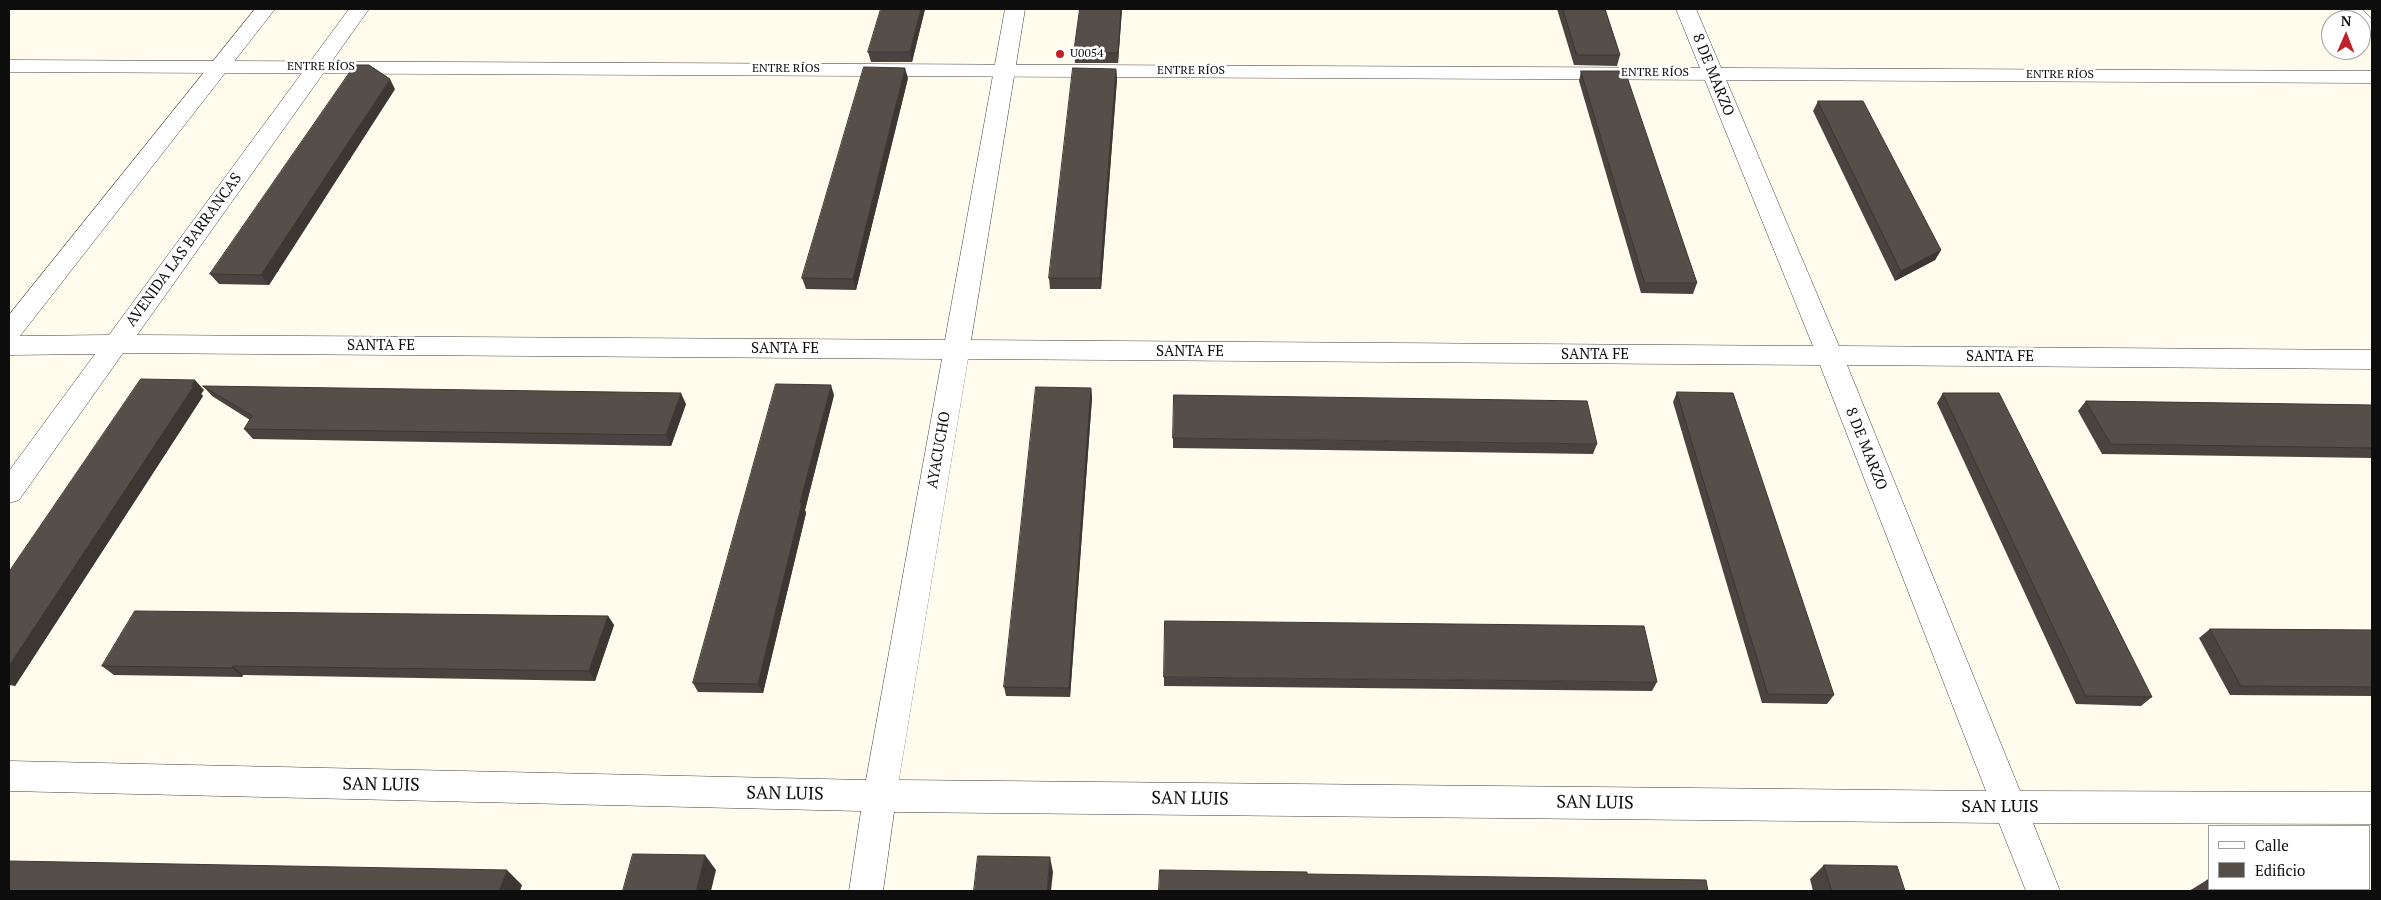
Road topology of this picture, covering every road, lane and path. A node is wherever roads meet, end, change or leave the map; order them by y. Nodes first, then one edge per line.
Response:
1 (265, 9) edge
2 (359, 9) edge
3 (1015, 9) edge
4 (1686, 9) edge
5 (2351, 9) edge
6 (2372, 31) edge
7 (9, 66) edge
8 (219, 66) junction
9 (317, 67) junction
10 (1005, 70) junction
11 (1712, 74) junction
12 (2372, 77) edge
13 (9, 332) edge
14 (115, 344) junction
15 (9, 346) edge
16 (956, 351) junction
17 (1830, 356) junction
18 (2372, 358) edge
19 (9, 492) edge
20 (9, 776) edge
21 (880, 796) junction
22 (2009, 807) junction
23 (2372, 808) edge
24 (866, 891) edge
25 (2043, 891) edge

1 - 8 street
2 - 9 street, AVENIDA LAS BARRANCAS
3 - 10 street, AYACUCHO
4 - 11 street, 8 DE MARZO
5 - 6 street
7 - 8 street, ENTRE RÍOS
8 - 9 street, ENTRE RÍOS
8 - 13 street
9 - 10 street, ENTRE RÍOS
9 - 14 street, AVENIDA LAS BARRANCAS
10 - 11 street, ENTRE RÍOS
10 - 16 street, AYACUCHO
11 - 12 street, ENTRE RÍOS
11 - 17 street, 8 DE MARZO
14 - 15 street, SANTA FE
14 - 16 street, SANTA FE
14 - 19 street, AVENIDA LAS BARRANCAS
16 - 17 street, SANTA FE
16 - 21 street, AYACUCHO
17 - 18 street, SANTA FE
17 - 22 street, 8 DE MARZO
20 - 21 street, SAN LUIS
21 - 22 street, SAN LUIS
21 - 24 street, AYACUCHO
22 - 23 street, SAN LUIS
22 - 25 street, 8 DE MARZO

